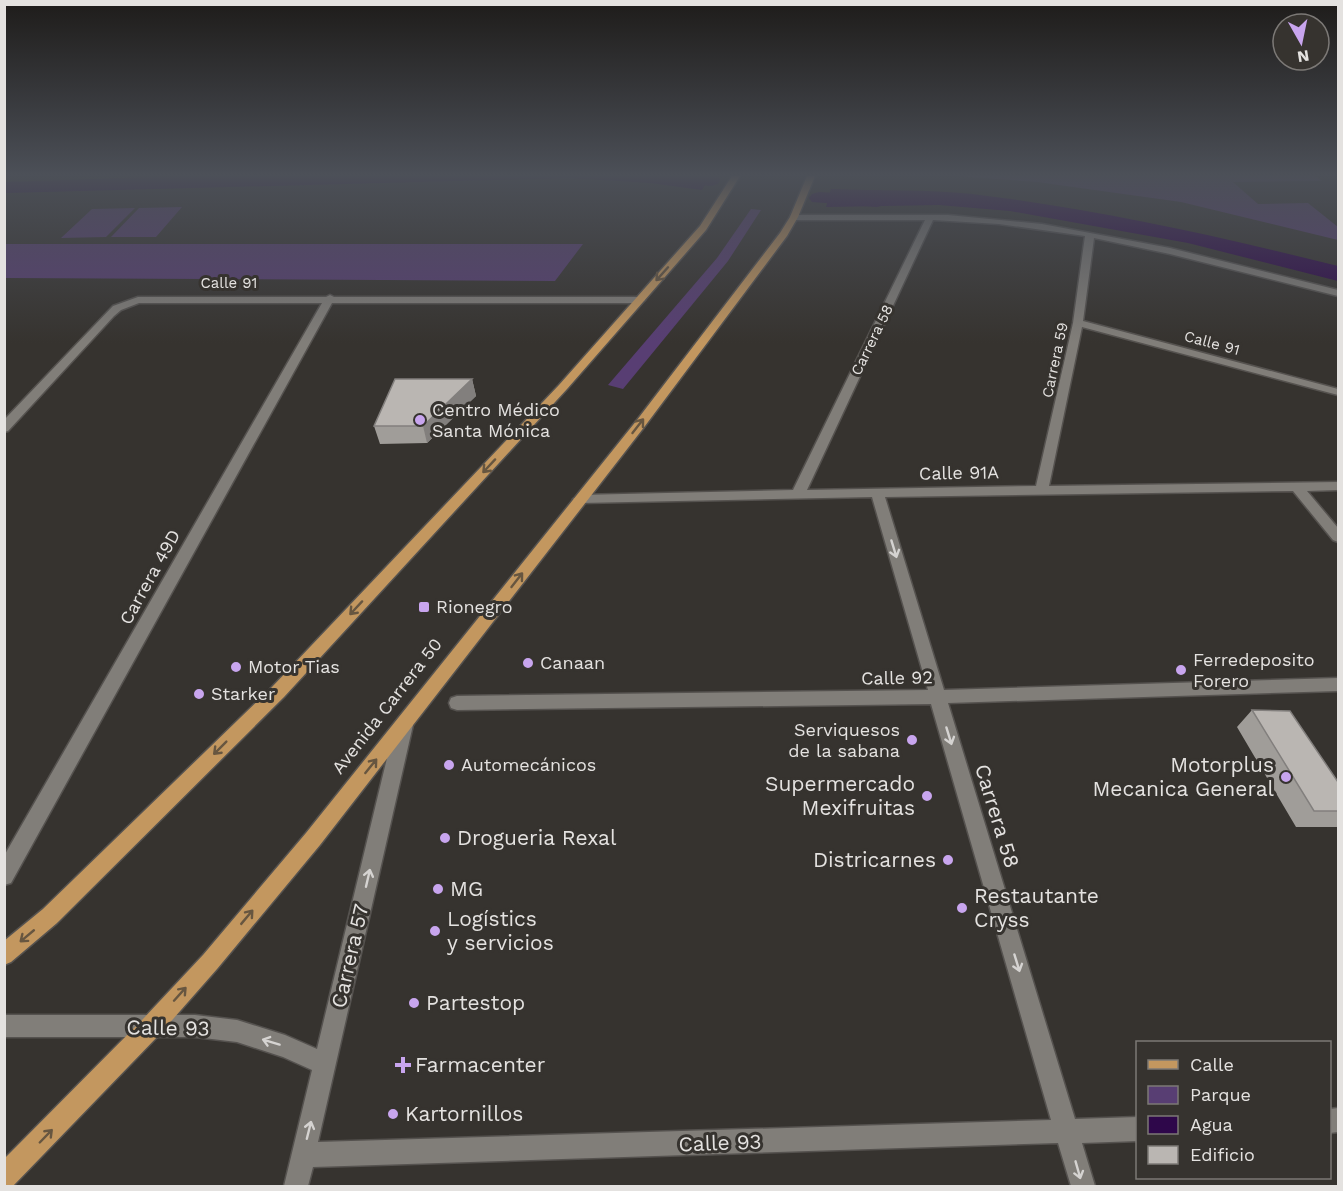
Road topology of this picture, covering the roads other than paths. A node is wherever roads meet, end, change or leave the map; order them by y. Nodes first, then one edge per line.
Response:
1 (699, 232) edge
2 (784, 232) edge
3 (924, 232) edge
4 (1067, 232) edge
5 (1090, 235) junction
6 (1338, 293) edge
7 (330, 298) junction
8 (640, 300) junction
9 (1078, 323) junction
10 (1338, 392) edge
11 (4, 428) edge
12 (1338, 486) edge
13 (1297, 487) junction
14 (1042, 490) junction
15 (877, 492) junction
16 (798, 494) junction
17 (580, 499) junction
18 (1338, 537) edge
19 (1338, 684) edge
20 (938, 697) junction
21 (457, 703) dead end
22 (404, 725) junction
23 (4, 876) edge
24 (4, 955) edge
25 (4, 1026) edge
26 (151, 1027) junction
27 (325, 1064) junction
28 (1136, 1129) edge
29 (1067, 1132) junction
30 (303, 1155) junction
31 (4, 1178) edge
32 (296, 1186) edge
33 (1083, 1186) edge

1 -> 8 main road
17 -> 2 main road, Avenida Carrera 50
3 - 16 street, Carrera 58
4 - 5 street
5 - 6 street
5 - 9 street, Carrera 59
7 - 8 street, Calle 91
7 - 11 street, Calle 91
7 - 23 street, Carrera 49D
8 -> 24 main road
9 - 10 street, Calle 91
9 - 14 street, Carrera 59
12 - 13 street, Calle 91A
13 - 14 street, Calle 91A
13 - 18 street
14 - 15 street, Calle 91A
15 - 16 street, Calle 91A
15 -> 20 street, Carrera 58
16 - 17 street, Calle 91A
22 -> 17 main road, Avenida Carrera 50
19 - 20 street, Calle 92
20 - 21 street, Calle 92
20 -> 29 street, Carrera 58
26 -> 22 main road, Avenida Carrera 50
27 -> 22 street, Carrera 57
25 - 26 street, Calle 93
27 -> 26 street, Calle 93
31 -> 26 main road, Avenida Carrera 50
30 -> 27 street, Carrera 57
28 - 29 street, Calle 93
29 - 30 street, Calle 93
29 -> 33 street, Carrera 58
30 - 32 street, Carrera 57

